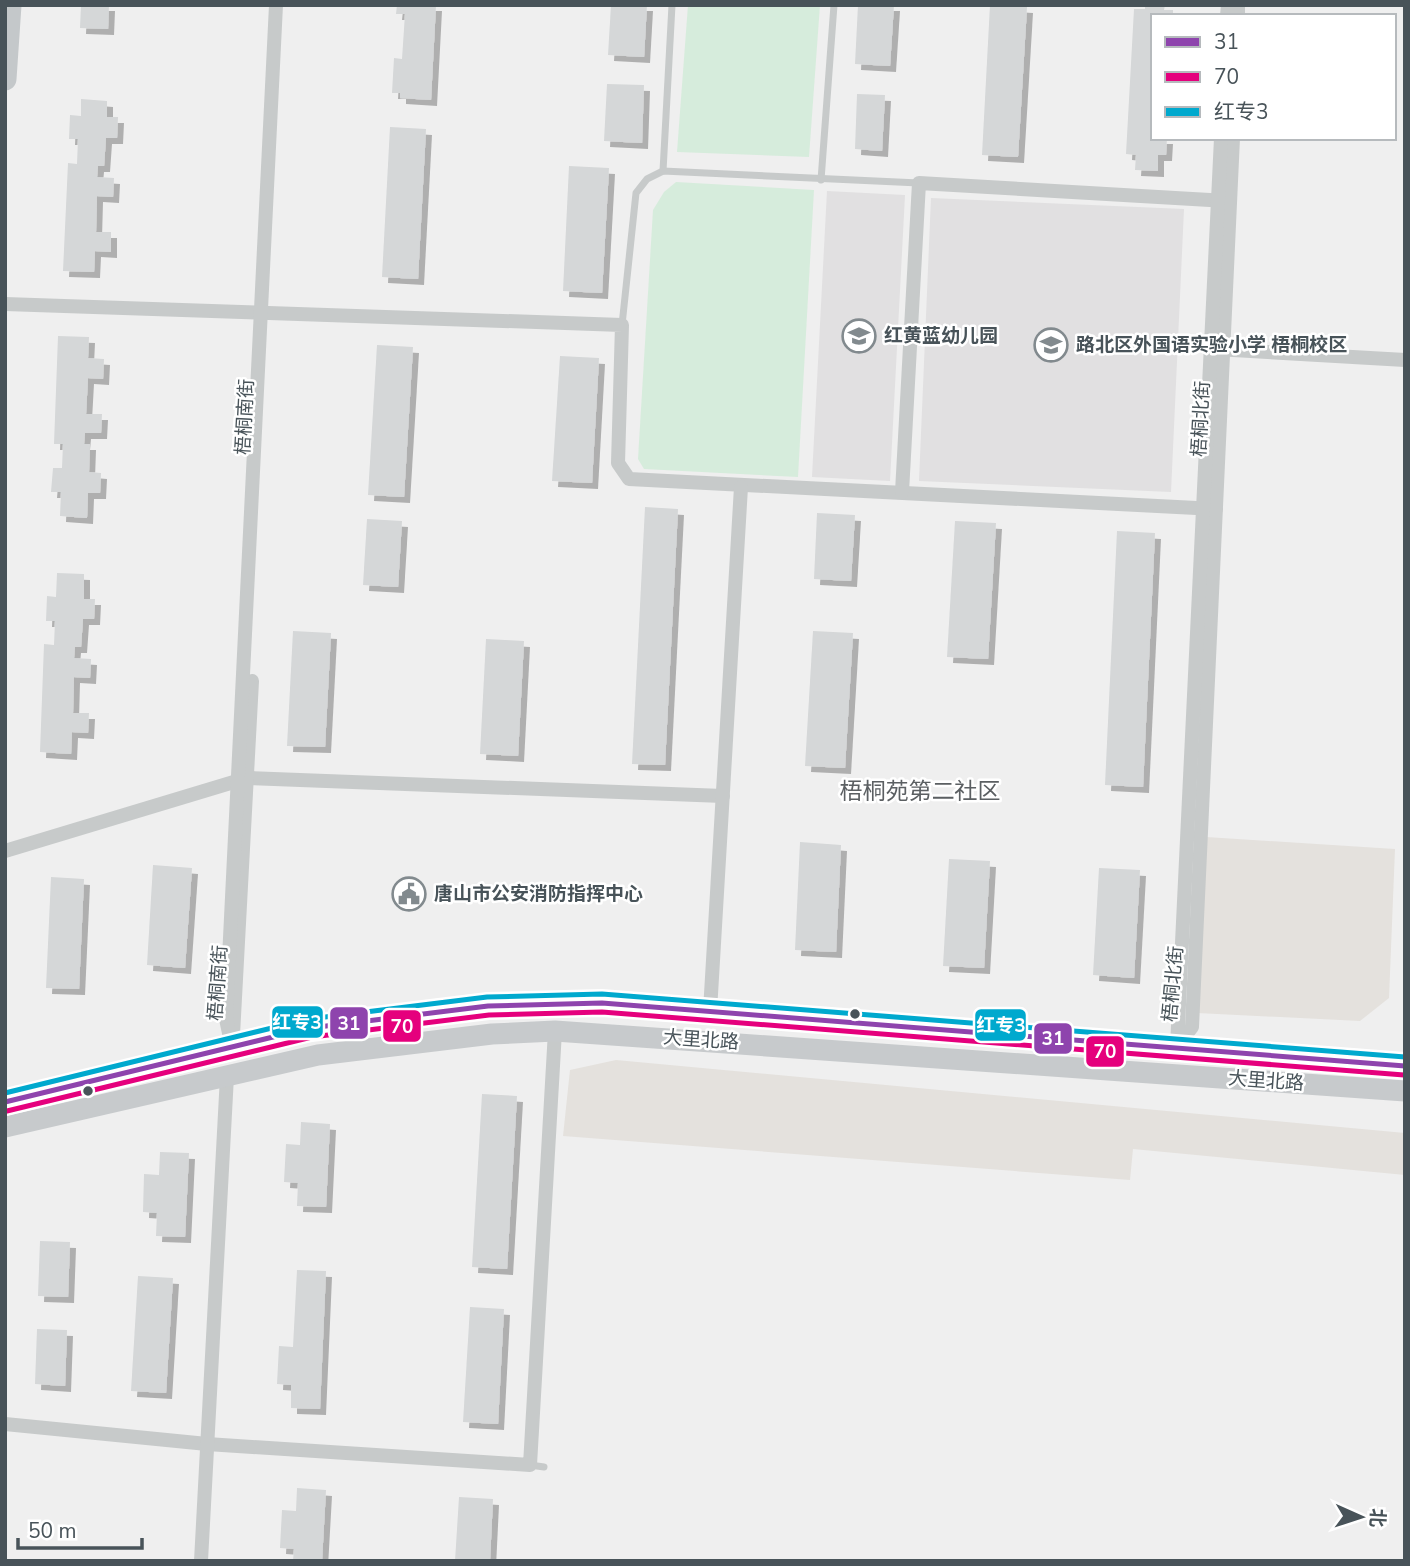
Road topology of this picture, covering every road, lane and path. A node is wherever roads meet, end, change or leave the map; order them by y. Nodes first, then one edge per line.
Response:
1 (9, 5) edge
2 (276, 5) edge
3 (284, 5) edge
4 (672, 5) edge
5 (835, 5) edge
6 (5, 79) edge
7 (1221, 140) edge
8 (1233, 140) edge
9 (663, 171) junction
10 (821, 180) junction
11 (919, 183) junction
12 (1224, 200) junction
13 (5, 304) edge
14 (265, 313) junction
15 (622, 326) junction
16 (1217, 350) junction
17 (1405, 360) edge
18 (741, 486) junction
19 (902, 492) junction
20 (1210, 508) junction
21 (242, 779) junction
22 (723, 796) junction
23 (5, 851) edge
24 (710, 1011) junction
25 (555, 1031) junction
26 (1177, 1046) junction
27 (232, 1047) junction
28 (1405, 1066) edge
29 (227, 1076) junction
30 (1405, 1091) edge
31 (5, 1102) edge
32 (5, 1127) edge
33 (5, 1424) edge
34 (207, 1444) junction
35 (201, 1561) edge

1 - 6 main road
2 - 14 street, 梧桐南街
3 - 14 street, 梧桐南街
4 - 9 lane
5 - 10 lane
7 - 12 street, 梧桐北街
8 - 12 street, 梧桐北街
9 - 10 lane
9 - 15 lane
10 - 11 lane
11 - 12 street
11 - 19 street
12 - 16 street, 梧桐北街
13 - 14 street
14 - 15 street
14 - 21 street, 梧桐南街
15 - 18 street
16 - 17 street
16 - 20 street, 梧桐北街
18 - 19 street
18 - 22 street
19 - 20 street
20 - 26 street, 梧桐北街
21 - 22 street
21 - 23 street
21 - 27 street, 梧桐南街
22 - 24 street
24 - 26 main road, 大里北路
24 - 27 main road, 大里北路
25 - 29 main road, 大里北路
25 - 30 main road, 大里北路
25 - 34 street
26 - 28 main road, 大里北路
27 - 31 main road, 大里北路
29 - 32 main road, 大里北路
29 - 34 street
33 - 34 street
34 - 35 street

